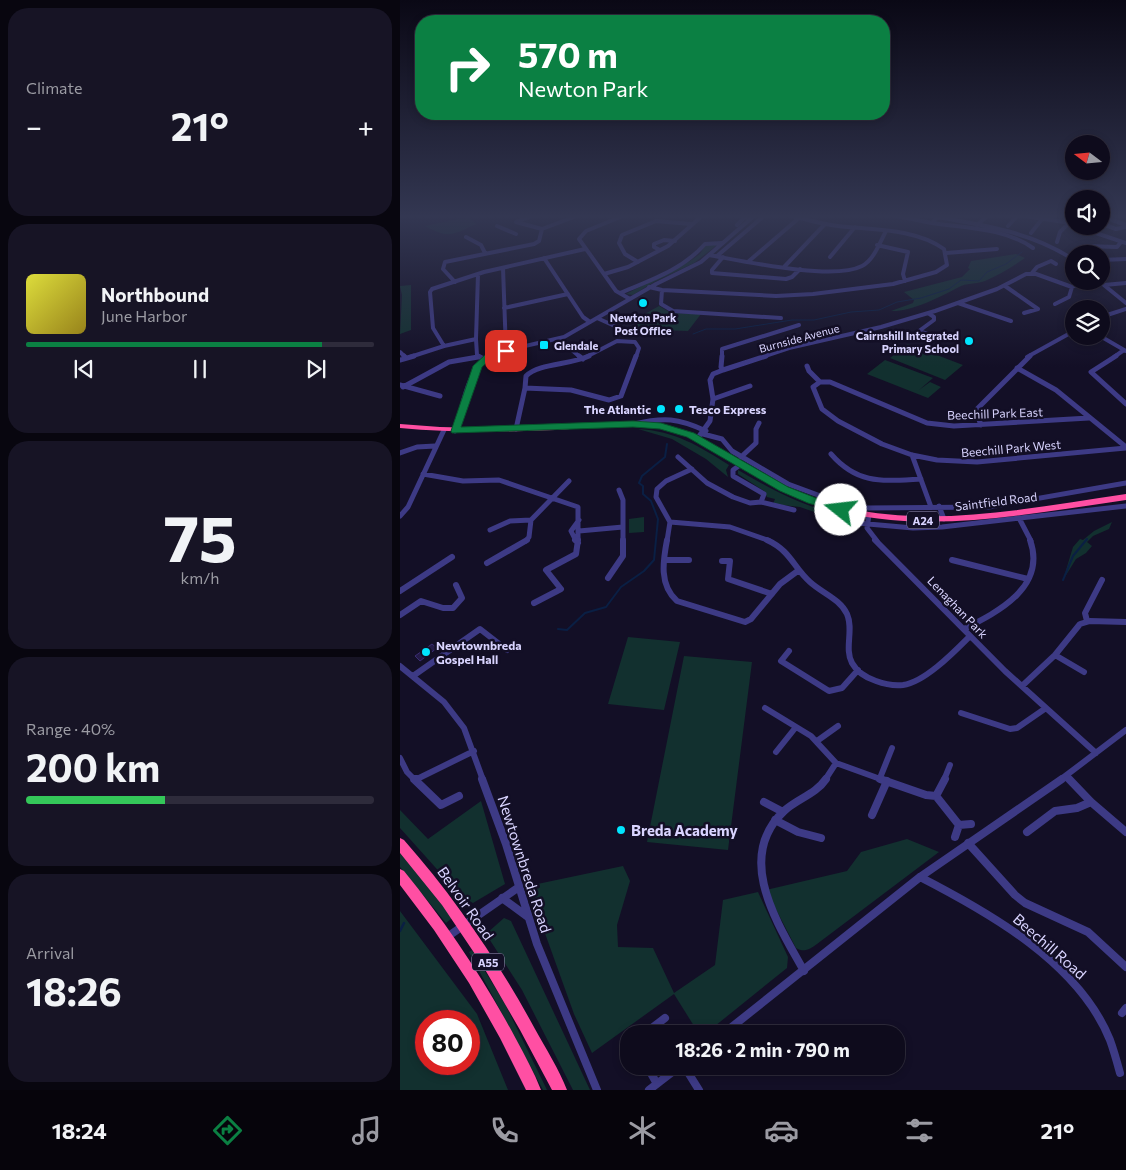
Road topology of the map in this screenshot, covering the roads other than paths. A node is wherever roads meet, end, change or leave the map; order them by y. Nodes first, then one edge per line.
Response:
1 (444, 266) edge
2 (512, 266) edge
3 (549, 266) edge
4 (598, 266) edge
5 (629, 266) edge
6 (680, 266) edge
7 (692, 266) edge
8 (715, 266) edge
9 (785, 266) edge
10 (861, 266) edge
11 (904, 266) edge
12 (945, 266) edge
13 (1039, 266) edge
14 (503, 268) junction
15 (800, 268) junction
16 (478, 274) junction
17 (604, 274) junction
18 (1032, 274) junction
19 (905, 281) junction
20 (455, 282) junction
21 (1126, 283) edge
22 (1110, 284) edge
23 (1065, 285) edge
24 (1005, 286) junction
25 (649, 287) junction
26 (662, 290) junction
27 (1071, 290) edge
28 (1110, 290) edge
29 (620, 293) junction
30 (568, 294) junction
31 (1054, 297) dead end
32 (630, 299) junction
33 (1062, 301) junction
34 (958, 303) junction
35 (1126, 303) edge
36 (1055, 304) dead end
37 (504, 308) junction
38 (1038, 308) junction
39 (1043, 308) dead end
40 (1126, 309) edge
41 (928, 313) junction
42 (1024, 314) dead end
43 (1110, 314) edge
44 (597, 318) junction
45 (780, 318) dead end
46 (1011, 321) dead end
47 (590, 322) junction
48 (799, 325) dead end
49 (617, 327) dead end
50 (936, 337) dead end
51 (1065, 337) edge
52 (476, 339) junction
53 (559, 339) junction
54 (1110, 342) edge
55 (444, 346) junction
56 (506, 351) junction
57 (1125, 351) edge
58 (400, 352) edge
59 (478, 357) junction
60 (406, 358) junction
61 (484, 359) junction
62 (583, 359) junction
63 (400, 360) edge
64 (807, 366) dead end
65 (1017, 368) junction
66 (723, 370) junction
67 (820, 382) junction
68 (402, 386) edge
69 (750, 386) dead end
70 (525, 388) junction
71 (440, 396) dead end
72 (713, 399) junction
73 (1126, 404) edge
74 (1089, 418) junction
75 (652, 421) junction
76 (759, 423) dead end
77 (981, 424) junction
78 (400, 426) edge
79 (516, 429) junction
80 (444, 430) junction
81 (456, 431) junction
82 (702, 435) junction
83 (435, 446) junction
84 (1126, 448) edge
85 (400, 453) edge
86 (831, 454) dead end
87 (912, 455) junction
88 (678, 457) dead end
89 (741, 461) junction
90 (692, 469) junction
91 (423, 474) junction
92 (921, 479) junction
93 (569, 482) dead end
94 (1126, 483) edge
95 (619, 490) dead end
96 (552, 497) junction
97 (1126, 497) edge
98 (761, 502) junction
99 (939, 506) junction
100 (1126, 506) edge
101 (931, 507) junction
102 (794, 510) dead end
103 (868, 515) junction
104 (1017, 515) junction
105 (400, 516) edge
106 (944, 519) junction
107 (531, 520) junction
108 (579, 520) junction
109 (670, 522) junction
110 (857, 523) dead end
111 (867, 525) junction
112 (623, 527) junction
113 (490, 530) dead end
114 (579, 531) junction
115 (578, 542) junction
116 (452, 557) dead end
117 (665, 560) junction
118 (689, 560) dead end
119 (952, 560) dead end
120 (722, 561) dead end
121 (488, 563) dead end
122 (799, 570) junction
123 (608, 578) dead end
124 (1028, 579) junction
125 (1102, 580) dead end
126 (456, 585) dead end
127 (400, 591) edge
128 (772, 594) junction
129 (534, 603) dead end
130 (400, 615) edge
131 (1087, 621) junction
132 (1126, 622) edge
133 (964, 630) junction
134 (970, 636) junction
135 (507, 650) dead end
136 (788, 651) dead end
137 (1055, 655) junction
138 (400, 666) edge
139 (858, 670) junction
140 (1084, 672) dead end
141 (413, 676) junction
142 (1022, 686) junction
143 (765, 708) dead end
144 (1046, 708) junction
145 (961, 713) dead end
146 (838, 726) dead end
147 (796, 727) junction
148 (1126, 730) edge
149 (817, 741) junction
150 (892, 748) dead end
151 (474, 752) junction
152 (776, 752) dead end
153 (1096, 753) junction
154 (400, 758) edge
155 (836, 763) junction
156 (950, 765) dead end
157 (1066, 776) junction
158 (884, 779) junction
159 (415, 780) junction
160 (460, 796) dead end
161 (936, 796) junction
162 (764, 802) dead end
163 (1091, 802) junction
164 (783, 812) junction
165 (872, 815) dead end
166 (776, 820) junction
167 (971, 824) dead end
168 (959, 825) junction
169 (1027, 832) dead end
170 (1126, 832) edge
171 (955, 837) dead end
172 (821, 838) dead end
173 (968, 843) junction
174 (400, 844) edge
175 (400, 875) edge
176 (920, 877) junction
177 (519, 887) junction
178 (502, 898) junction
179 (528, 917) junction
180 (464, 925) junction
181 (447, 936) junction
182 (1126, 967) edge
183 (804, 970) junction
184 (665, 1018) dead end
185 (656, 1025) edge
186 (734, 1025) edge
187 (1120, 1073) dead end
188 (670, 1075) edge
189 (688, 1075) edge
190 (653, 1087) edge
191 (534, 1090) edge
192 (560, 1090) edge
193 (597, 1090) edge
194 (699, 1090) edge

1 - 20 street
2 - 14 street
3 - 30 street
4 - 17 street
5 - 17 street
6 - 29 street
7 - 25 street
8 - 15 street
9 - 15 street
10 - 15 street
11 - 19 street
12 - 19 street
13 - 18 street, Burnside Avenue
14 - 16 street
14 - 37 street
16 - 20 street
16 - 52 street
17 - 29 street
18 - 23 street
18 - 24 street, Burnside Avenue
19 - 26 street
20 - 55 street
21 - 22 street
24 - 34 street, Burnside Avenue
24 - 38 street
25 - 26 street
25 - 32 street
26 - 45 street
27 - 33 street
28 - 35 street
29 - 32 street
30 - 37 street
30 - 47 street
31 - 33 street
32 - 44 street
33 - 36 street
34 - 41 street, Burnside Avenue
34 - 46 street
37 - 56 street
38 - 39 street
38 - 42 street
40 - 43 street
41 - 50 street
41 - 66 street, Burnside Avenue
44 - 47 street
44 - 49 street
47 - 53 street
48 - 66 street
51 - 65 street
52 - 55 street
52 - 59 street
53 - 56 street
53 - 62 street
54 - 57 street
55 - 60 street
56 - 61 street
57 - 73 street
58 - 60 street
59 - 61 street
59 - 68 street
60 - 63 street
61 - 81 street
62 - 70 street
62 - 70 street
64 - 67 street
65 - 74 street
65 - 77 street
66 - 72 street
67 - 77 street, Beechill Park East
67 - 87 street, Beechill Park West
68 - 71 street
69 - 72 street
70 - 79 street
72 - 82 street
74 - 77 street, Beechill Park East
74 - 84 street
75 - 79 highway, Saintfield Road / A24
75 - 82 highway, Saintfield Road / A24
75 - 82 street, Saintfield Road
76 - 89 street
78 - 80 highway, Saintfield Road / A24
79 - 81 highway, Saintfield Road / A24
80 - 81 highway, Saintfield Road / A24
80 - 83 street
82 - 89 highway, Saintfield Road / A24
83 - 85 street
83 - 91 street
84 - 87 street, Beechill Park West
86 - 92 street
87 - 92 street
88 - 90 street
89 - 98 street
89 - 101 street, Saintfield Road
89 - 103 highway, Saintfield Road / A24
90 - 98 street
90 - 109 street
91 - 96 street
91 - 105 street
92 - 101 street
93 - 96 street
94 - 99 street, Saintfield Road
95 - 112 street
96 - 107 street
96 - 108 street
97 - 104 highway, Saintfield Road / A24
98 - 102 street
99 - 101 street, Saintfield Road
99 - 106 street
100 - 104 street, Saintfield Road
103 - 106 highway, Saintfield Road / A24
103 - 111 street
104 - 106 highway, Saintfield Road / A24
104 - 111 street, Saintfield Road
104 - 124 street
107 - 113 street
107 - 121 street
108 - 114 street
108 - 115 street
109 - 117 street
109 - 122 street
110 - 111 street, Saintfield Road
111 - 133 street, Lenaghan Park
112 - 114 street
112 - 123 street
114 - 115 street
115 - 129 street
116 - 127 street
117 - 118 street
117 - 128 street
119 - 124 street
120 - 128 street
122 - 128 street
122 - 139 street
124 - 133 street
125 - 131 street
126 - 130 street
131 - 132 street
131 - 137 street
133 - 134 street, Lenaghan Park
134 - 139 street
134 - 142 street, Lenaghan Park
135 - 141 street
136 - 139 street
137 - 140 street
137 - 142 street
138 - 141 street, Newtownbreda Road
141 - 151 street, Newtownbreda Road
142 - 144 street, Lenaghan Park
143 - 147 street
144 - 145 street
144 - 153 street, Lenaghan Park
146 - 149 street
147 - 149 street
147 - 152 street
148 - 153 street
149 - 155 street
150 - 158 street
151 - 159 street
151 - 177 street, Newtownbreda Road
153 - 157 street
154 - 159 street
155 - 158 street
155 - 164 street
156 - 161 street
157 - 163 street
157 - 173 street
158 - 161 street
158 - 165 street
159 - 160 street
161 - 168 street
162 - 164 street
163 - 169 street
163 - 170 street
164 - 166 street
166 - 172 street
166 - 183 street
167 - 168 street
168 - 171 street
173 - 176 street
173 - 182 street
174 - 180 highway, Belvoir Road / A55
175 - 181 highway, A55
176 - 183 street
176 - 187 street, Beechill Road
177 - 178 street
177 - 179 street, Newtownbreda Road
178 - 179 street
178 - 180 street
179 - 193 street, Newtownbreda Road
180 - 181 street
180 - 192 highway, Belvoir Road / A55
181 - 191 highway, A55
183 - 186 street
184 - 185 street
188 - 190 street
189 - 194 street

